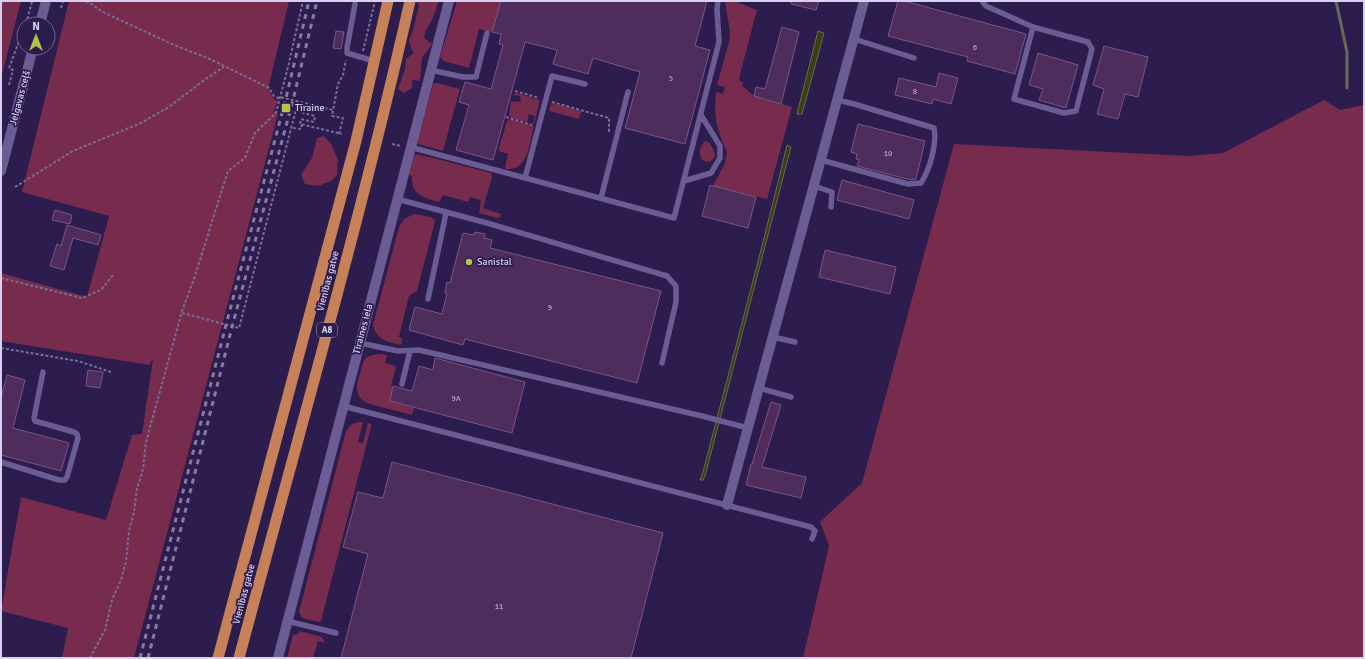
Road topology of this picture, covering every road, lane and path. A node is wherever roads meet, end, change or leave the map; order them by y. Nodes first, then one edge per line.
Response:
1 (46, 1) edge
2 (63, 1) edge
3 (86, 1) edge
4 (303, 1) edge
5 (375, 1) edge
6 (388, 1) edge
7 (410, 1) edge
8 (449, 1) edge
9 (718, 1) edge
10 (864, 1) edge
11 (982, 1) edge
12 (32, 2) edge
13 (355, 4) dead end
14 (61, 8) dead end
15 (28, 16) edge
16 (42, 16) edge
17 (1033, 27) junction
18 (487, 33) dead end
19 (854, 39) junction
20 (16, 49) edge
21 (31, 56) edge
22 (361, 58) junction
23 (914, 58) dead end
24 (346, 61) dead end
25 (374, 61) junction
26 (224, 67) junction
27 (430, 70) junction
28 (585, 84) dead end
29 (9, 85) dead end
30 (515, 91) dead end
31 (628, 92) dead end
32 (280, 97) junction
33 (546, 100) junction
34 (837, 100) junction
35 (298, 102) junction
36 (317, 106) junction
37 (333, 110) junction
38 (701, 115) junction
39 (506, 117) dead end
40 (302, 124) junction
41 (539, 126) junction
42 (293, 128) dead end
43 (609, 136) dead end
44 (392, 144) dead end
45 (405, 147) junction
46 (821, 160) junction
47 (1, 171) edge
48 (525, 178) junction
49 (684, 181) junction
50 (814, 186) junction
51 (15, 187) dead end
52 (600, 198) junction
53 (397, 199) junction
54 (831, 207) dead end
55 (446, 212) junction
56 (113, 275) dead end
57 (1, 278) edge
58 (428, 299) dead end
59 (182, 313) junction
60 (773, 337) junction
61 (795, 342) dead end
62 (360, 343) junction
63 (1, 348) edge
64 (410, 351) junction
65 (662, 363) dead end
66 (43, 372) dead end
67 (111, 372) dead end
68 (402, 384) dead end
69 (759, 388) junction
70 (791, 397) dead end
71 (343, 406) junction
72 (748, 428) junction
73 (1, 462) edge
74 (727, 505) junction
75 (812, 540) dead end
76 (287, 621) junction
77 (336, 633) dead end
78 (90, 658) edge
79 (218, 658) edge
80 (239, 658) edge
81 (278, 658) edge

1 - 16 street
2 - 14 path
3 - 26 path
4 - 32 path
5 - 22 path
6 - 25 highway, Vienības gatve / A8
7 - 80 highway, Vienības gatve / A8
8 - 27 street, Tīraines iela
9 - 38 lane
10 - 19 street
11 - 17 lane
12 - 15 path
13 - 22 lane
17 - 17 lane
18 - 27 lane
19 - 23 lane
19 - 34 street
20 - 29 path
21 - 47 street, Jelgavas ceļš
22 - 25 lane
24 - 37 path
25 - 79 highway, Vienības gatve / A8
26 - 32 path
26 - 51 path
27 - 45 street, Tīraines iela
28 - 33 lane
30 - 33 path
31 - 52 lane
32 - 35 path
32 - 59 path
33 - 41 lane
33 - 43 path
34 - 46 street
34 - 46 lane
35 - 36 path
35 - 59 path
36 - 37 path
36 - 40 path
37 - 40 path
38 - 49 lane
38 - 49 lane
39 - 41 path
40 - 42 path
41 - 48 lane
44 - 45 path
45 - 48 lane
45 - 53 street, Tīraines iela
46 - 50 street
48 - 52 lane
49 - 52 lane
50 - 54 lane
50 - 60 street
53 - 55 lane
53 - 62 street, Tīraines iela
55 - 58 lane
55 - 65 lane
56 - 57 path
59 - 78 path
60 - 61 lane
60 - 69 street
62 - 64 lane
62 - 71 street, Tīraines iela
63 - 67 path
64 - 68 lane
64 - 72 lane
66 - 73 lane
69 - 70 lane
69 - 72 street
71 - 74 lane
71 - 76 street, Tīraines iela
72 - 74 street
74 - 75 lane
76 - 77 lane
76 - 81 street, Tīraines iela

